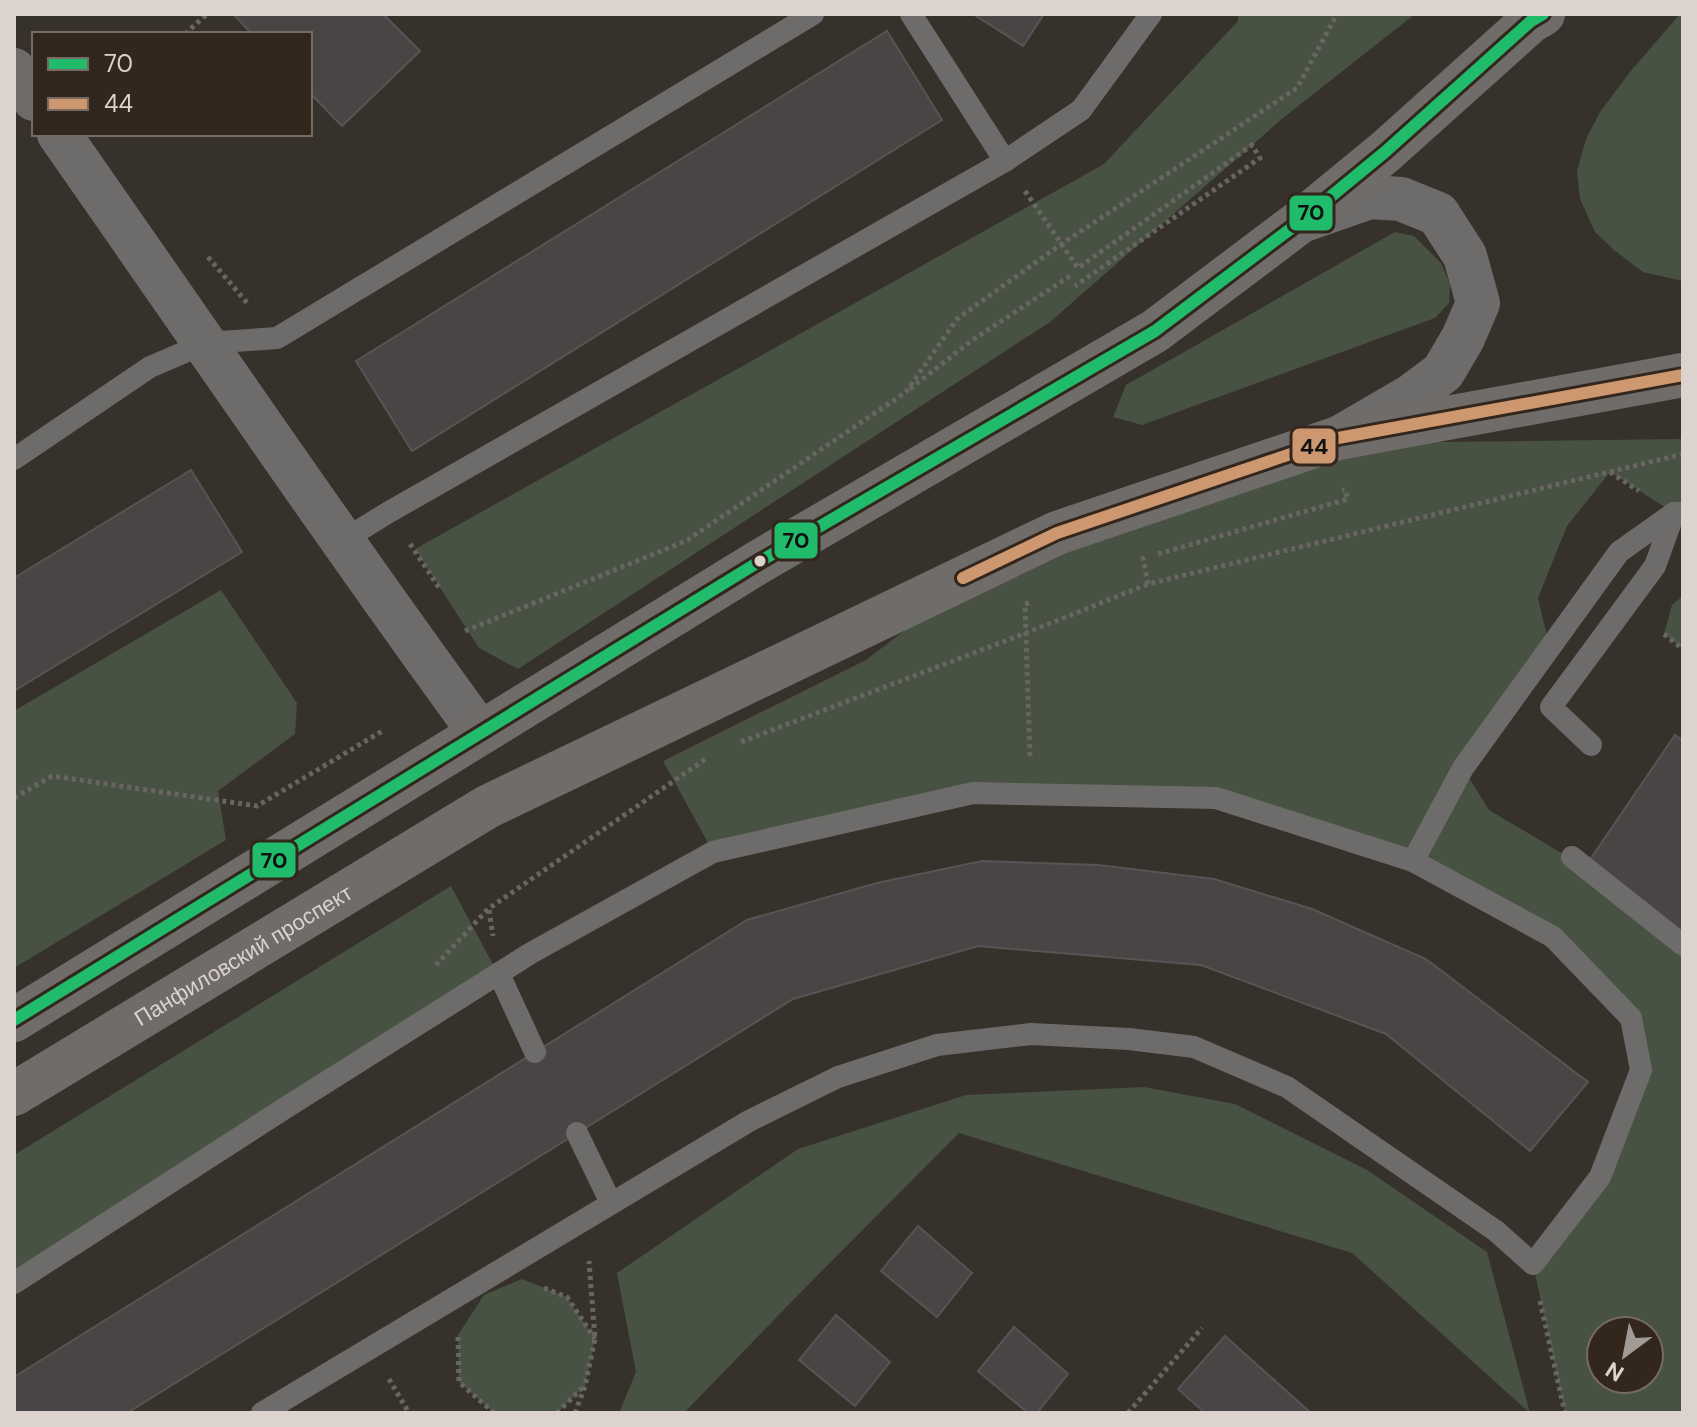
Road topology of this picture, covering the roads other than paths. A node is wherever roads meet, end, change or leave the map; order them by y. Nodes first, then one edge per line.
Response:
1 (813, 14) edge
2 (911, 14) edge
3 (1151, 14) edge
4 (1537, 16) edge
5 (14, 70) edge
6 (32, 96) edge
7 (60, 136) edge
8 (1005, 161) junction
9 (1301, 221) junction
10 (206, 343) junction
11 (1683, 375) edge
12 (1338, 438) junction
13 (14, 459) edge
14 (1678, 513) edge
15 (342, 541) junction
16 (480, 733) junction
17 (1591, 745) dead end
18 (1572, 857) dead end
19 (1413, 861) junction
20 (1683, 945) edge
21 (499, 974) junction
22 (14, 1020) edge
23 (535, 1052) dead end
24 (14, 1094) edge
25 (577, 1133) dead end
26 (611, 1203) junction
27 (14, 1283) edge
28 (262, 1413) edge

1 - 10 lane
2 - 8 lane
3 - 8 lane
4 - 9 main road
5 - 6 street
7 - 10 street
8 - 15 lane
9 - 12 street
9 - 16 main road
10 - 13 lane
10 - 15 street
11 - 12 main road, Панфиловский проспект
12 - 24 main road, Панфиловский проспект
14 - 17 lane
14 - 19 lane
15 - 16 street
16 - 22 main road
18 - 20 lane
19 - 21 lane
19 - 26 lane
21 - 23 lane
21 - 27 lane
25 - 26 lane
26 - 28 lane

